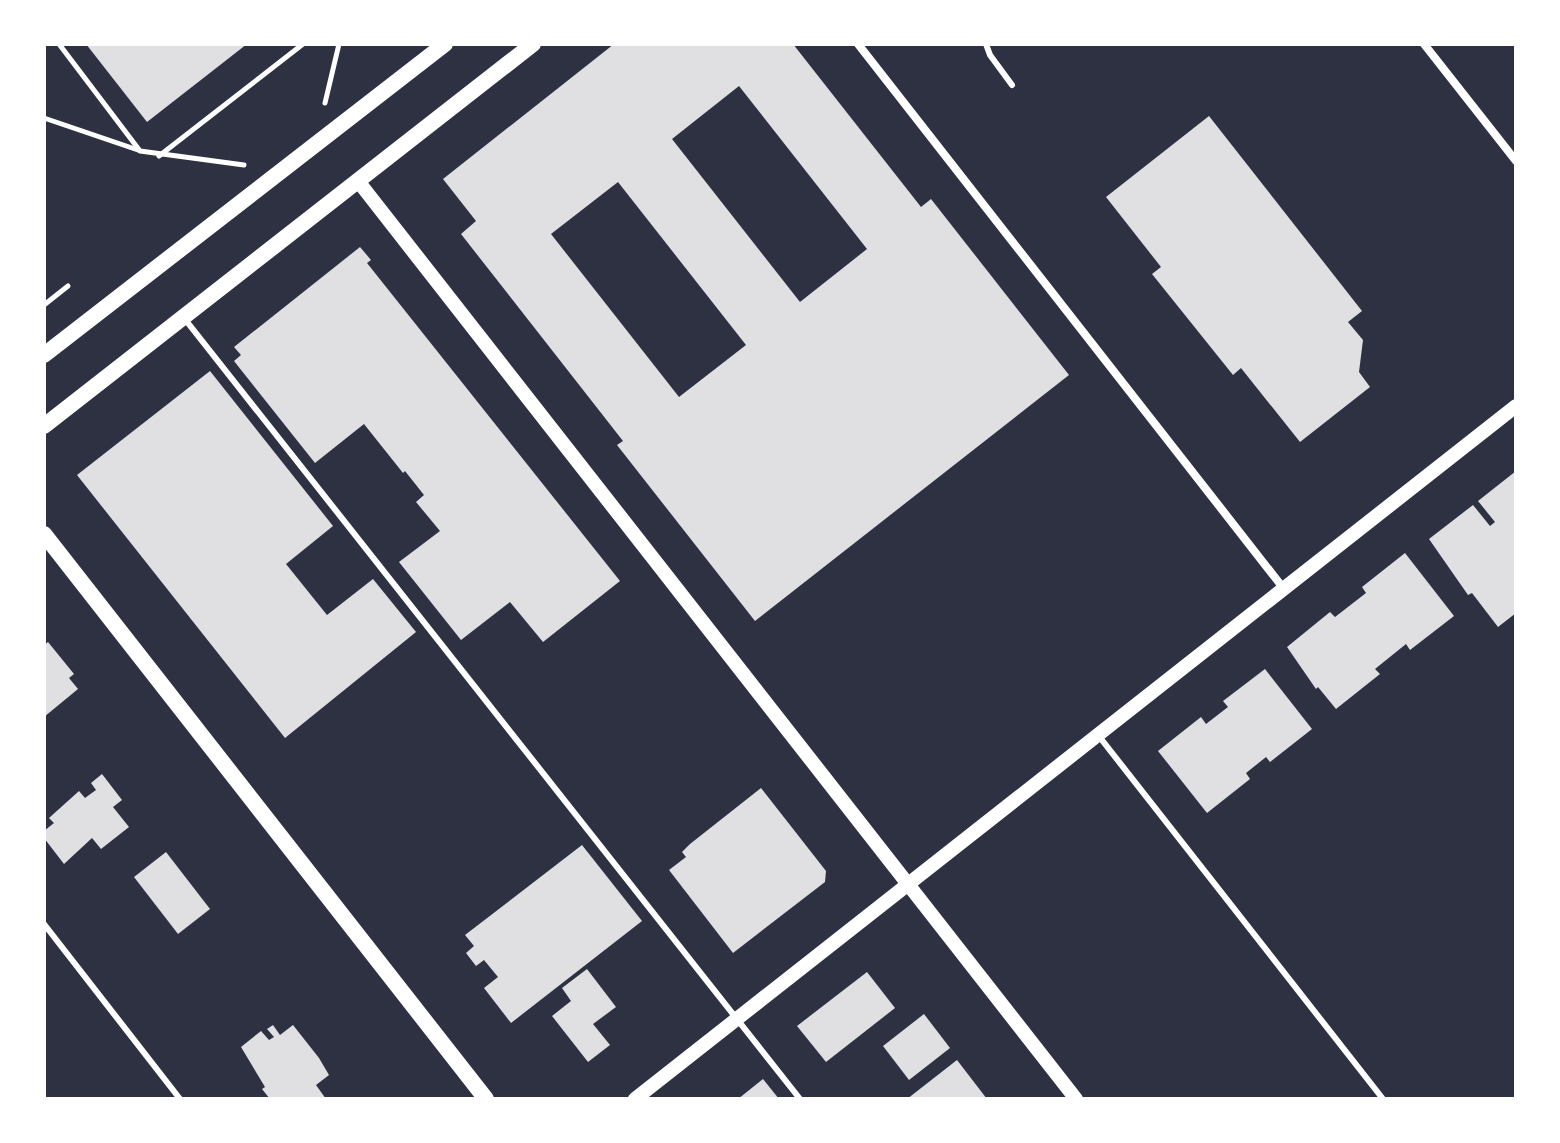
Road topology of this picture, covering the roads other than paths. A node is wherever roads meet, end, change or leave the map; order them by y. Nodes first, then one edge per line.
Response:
1 (445, 44) edge
2 (533, 44) edge
3 (858, 44) edge
4 (986, 44) edge
5 (1424, 44) edge
6 (1012, 85) dead end
7 (1516, 161) edge
8 (358, 181) junction
9 (184, 318) junction
10 (44, 355) edge
11 (1516, 406) edge
12 (44, 426) edge
13 (44, 534) edge
14 (1284, 589) junction
15 (1098, 735) junction
16 (908, 885) junction
17 (44, 924) edge
18 (737, 1019) junction
19 (180, 1099) edge
20 (486, 1099) edge
21 (635, 1099) edge
22 (800, 1099) edge
23 (1076, 1099) edge
24 (1383, 1099) edge

1 - 10 main road
2 - 8 main road
3 - 14 street
4 - 6 lane
5 - 7 street
8 - 9 main road
8 - 16 street
9 - 12 main road
9 - 18 lane
11 - 14 street
13 - 20 main road
14 - 15 street
15 - 16 street
15 - 24 lane
16 - 18 street
16 - 23 street
17 - 19 lane
18 - 21 street
18 - 22 lane

